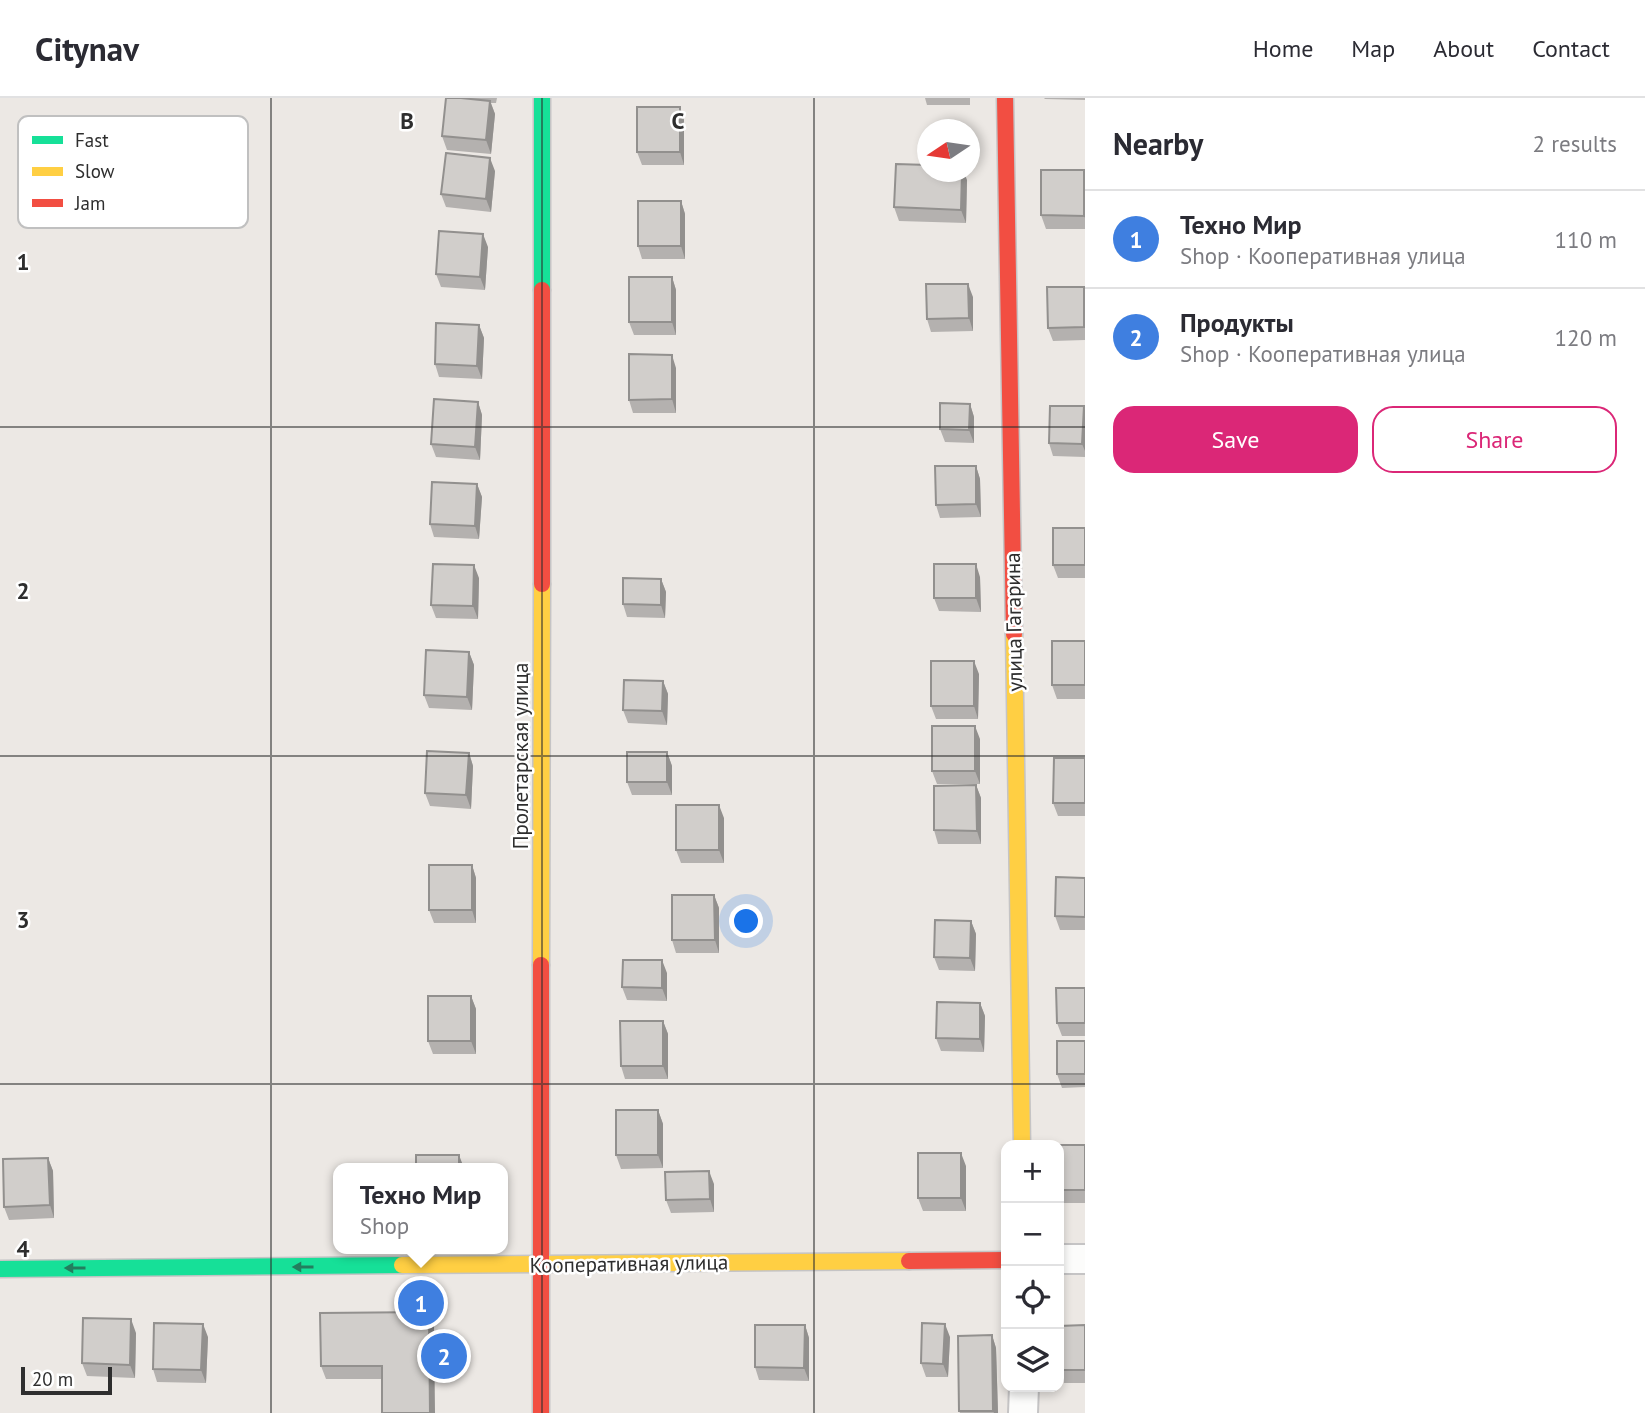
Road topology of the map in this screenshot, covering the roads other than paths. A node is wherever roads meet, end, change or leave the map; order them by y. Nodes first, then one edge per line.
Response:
1 (542, 98) edge
2 (1005, 98) edge
3 (1022, 1140) edge
4 (1064, 1259) edge
5 (1085, 1259) edge
6 (1001, 1260) edge
7 (542, 1266) junction
8 (0, 1269) edge
9 (1024, 1392) edge
10 (541, 1413) edge
11 (1024, 1413) edge

1 - 7 street, Пролетарская улица
2 - 3 street, улица Гагарина
4 - 5 street
6 - 7 street, Кооперативная улица
7 -> 8 street, Кооперативная улица
7 - 10 street, Пролетарская улица
9 - 11 street

